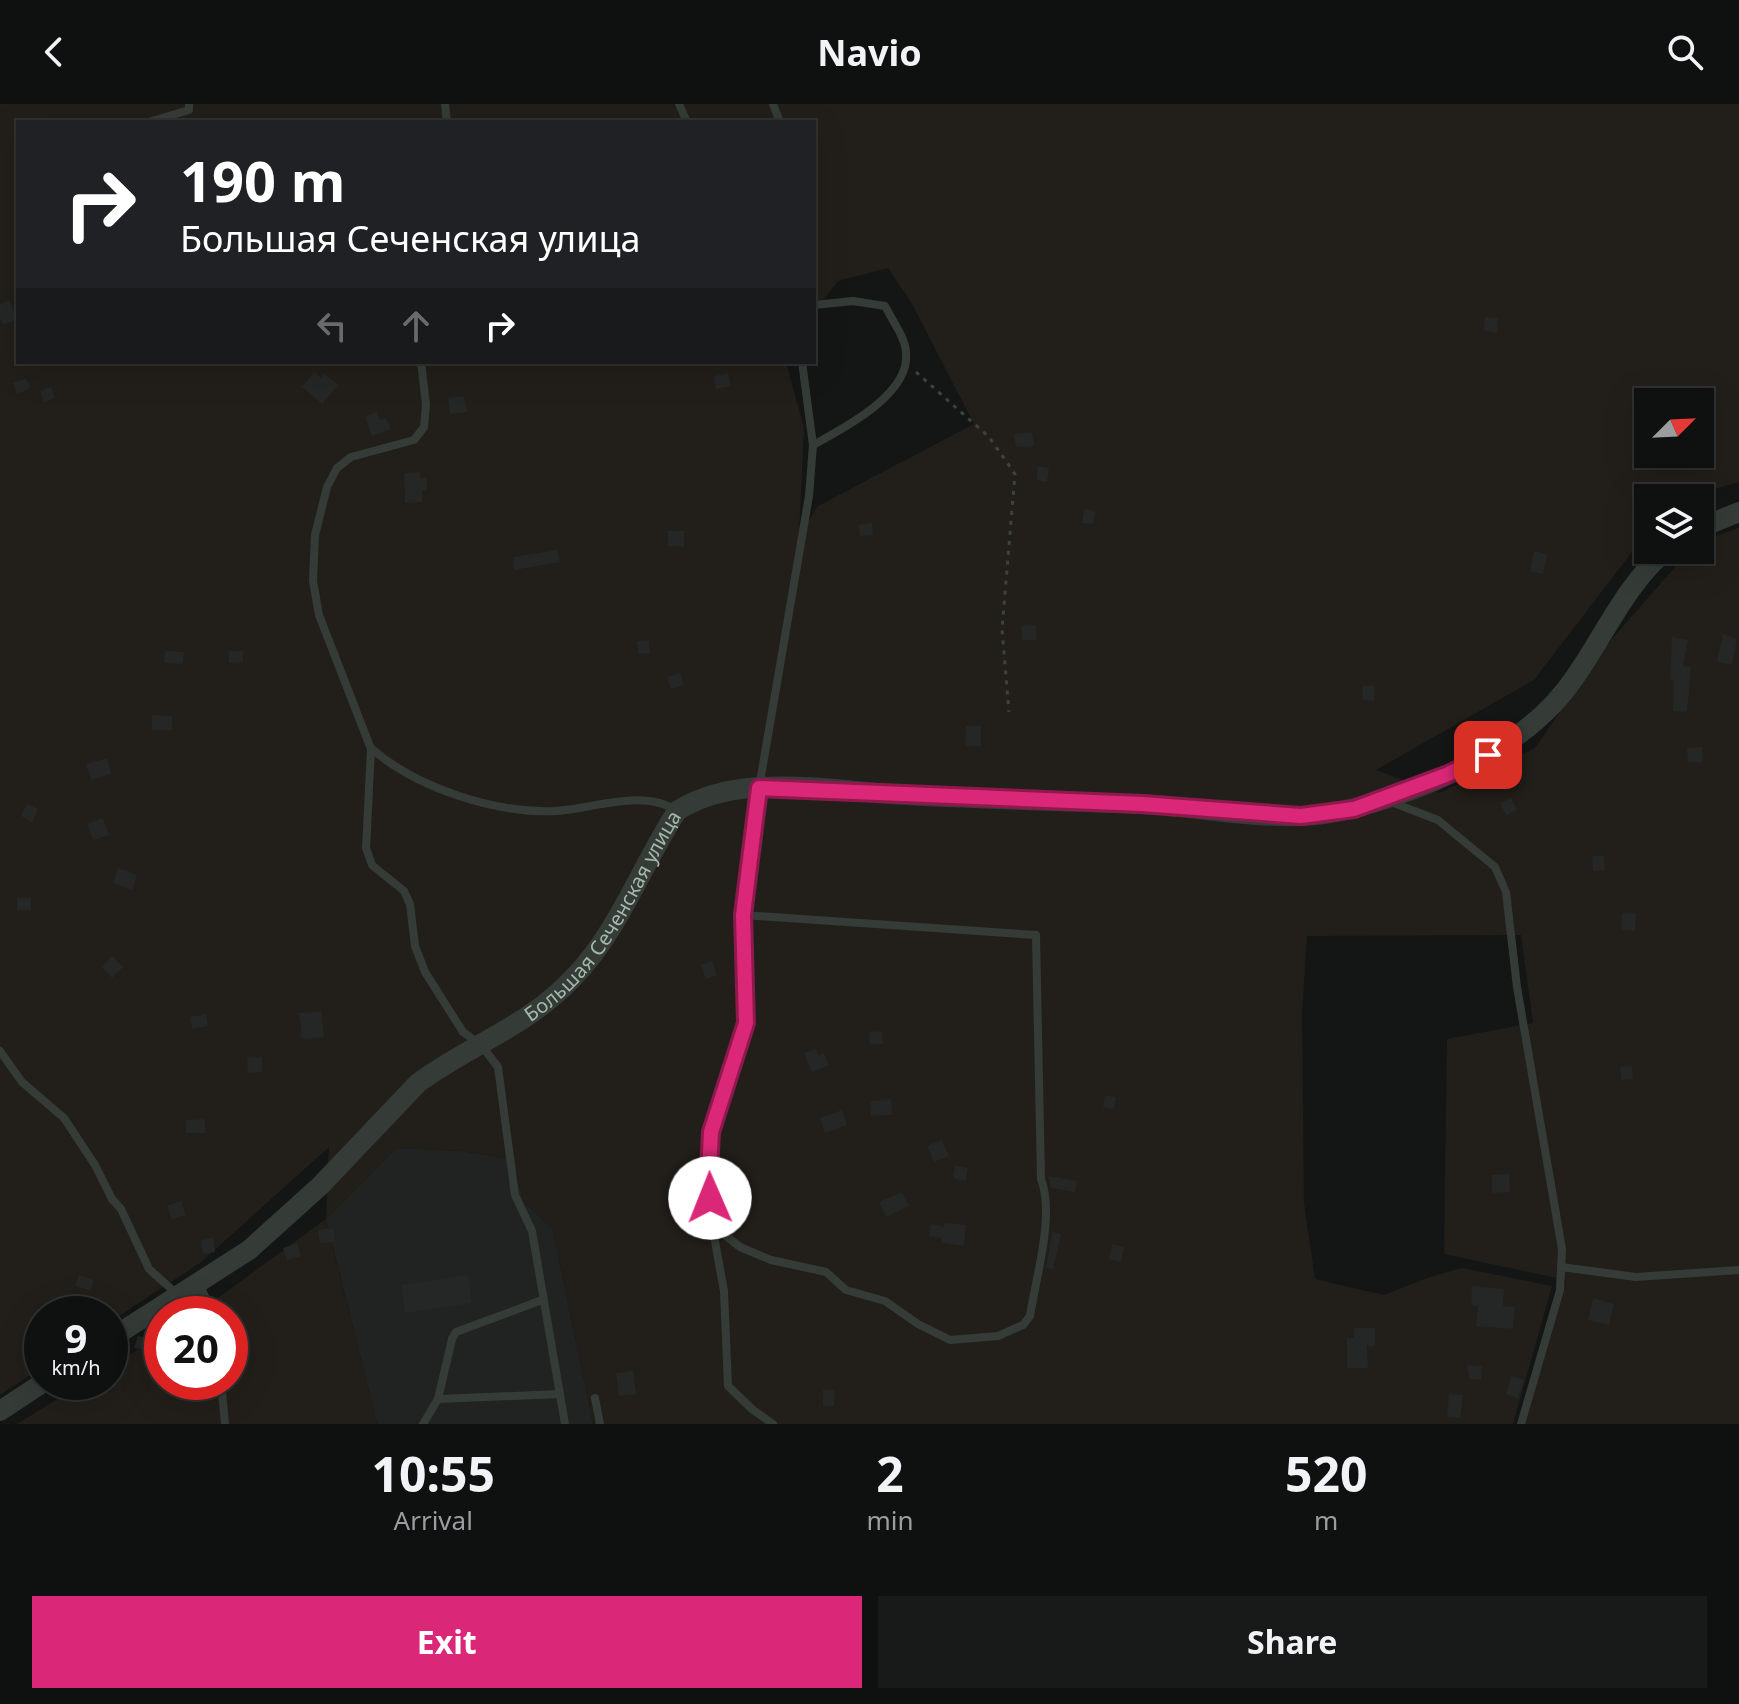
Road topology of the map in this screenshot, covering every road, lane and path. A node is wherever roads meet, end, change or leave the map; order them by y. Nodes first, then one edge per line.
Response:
1 (189, 104) edge
2 (156, 120) edge
3 (816, 305) edge
4 (421, 364) edge
5 (802, 364) edge
6 (907, 364) junction
7 (813, 445) junction
8 (1739, 512) edge
9 (1714, 522) edge
10 (1654, 564) edge
11 (1009, 712) dead end
12 (371, 749) junction
13 (759, 788) junction
14 (1383, 799) junction
15 (677, 811) junction
16 (743, 915) junction
17 (481, 1045) junction
18 (0, 1051) edge
19 (712, 1225) junction
20 (1561, 1267) junction
21 (1739, 1270) edge
22 (199, 1281) junction
23 (178, 1295) junction
24 (205, 1296) edge
25 (542, 1300) junction
26 (128, 1327) edge
27 (560, 1394) junction
28 (24, 1395) edge
29 (595, 1398) dead end
30 (438, 1399) junction
31 (223, 1400) edge
32 (0, 1411) edge
33 (225, 1424) edge
34 (423, 1424) edge
35 (565, 1424) edge
36 (600, 1424) edge
37 (773, 1424) edge
38 (1521, 1424) edge

1 - 2 lane
3 - 6 lane
4 - 12 lane
5 - 7 lane
6 - 7 lane
6 - 11 path
7 - 13 lane
8 - 9 street
10 - 14 street, Большая Сеченская улица
12 - 15 lane
12 - 17 lane
13 - 14 street, Большая Сеченская улица
13 - 15 street, Большая Сеченская улица
13 - 16 lane
14 - 20 lane
15 - 17 street, Большая Сеченская улица
16 - 19 lane
16 - 19 lane
17 - 22 street, Большая Сеченская улица
17 - 25 lane
18 - 23 lane
19 - 37 lane
20 - 21 lane
20 - 38 lane
22 - 23 street, Большая Сеченская улица
22 - 24 lane
23 - 26 street, Большая Сеченская улица
25 - 27 lane
25 - 30 lane
27 - 30 lane
27 - 35 lane
28 - 32 street
29 - 36 lane
30 - 34 lane
31 - 33 lane

